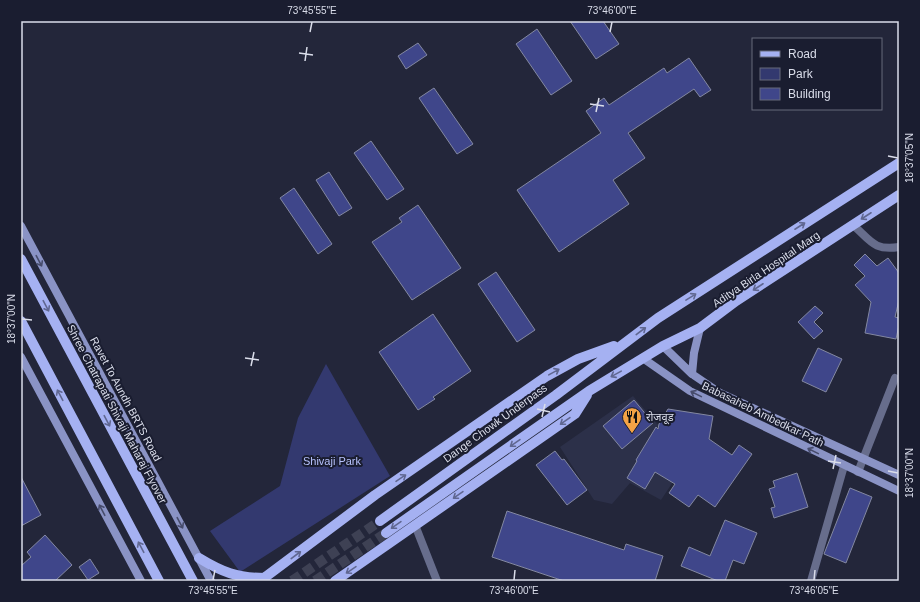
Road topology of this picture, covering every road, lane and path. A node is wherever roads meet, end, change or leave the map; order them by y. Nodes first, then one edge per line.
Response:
1 (899, 163) edge
2 (899, 195) edge
3 (853, 225) junction
4 (21, 226) edge
5 (899, 247) edge
6 (21, 259) edge
7 (21, 321) edge
8 (700, 328) junction
9 (624, 343) junction
10 (663, 346) junction
11 (21, 357) edge
12 (644, 359) junction
13 (692, 374) junction
14 (895, 378) dead end
15 (589, 391) junction
16 (862, 458) junction
17 (844, 466) junction
18 (858, 472) junction
19 (899, 475) edge
20 (899, 491) edge
21 (380, 521) tunnel mouth
22 (416, 525) junction
23 (386, 533) tunnel mouth
24 (199, 558) junction
25 (263, 580) edge
26 (141, 581) edge
27 (159, 581) edge
28 (193, 581) edge
29 (211, 581) edge
30 (335, 581) edge
31 (437, 581) edge
32 (811, 581) edge

9 -> 1 main road, Aditya Birla Hospital Marg
2 -> 3 main road, Aditya Birla Hospital Marg
3 - 5 street
3 -> 8 main road, Aditya Birla Hospital Marg
4 -> 24 street, Ravet To Aundh BRTS Road
6 -> 28 main road, Shree Chatrapati Shivaji Maharaj Flyover
27 -> 7 main road
8 - 10 main road, Aditya Birla Hospital Marg
8 - 13 street, Babasaheb Ambedkar Path
9 - 21 main road, Dange Chowk Underpass
25 -> 9 main road
10 - 12 main road, Aditya Birla Hospital Marg
10 - 13 street
26 -> 11 street
12 -> 15 main road, Aditya Birla Hospital Marg
17 -> 12 street, Babasaheb Ambedkar Path
13 - 16 street, Babasaheb Ambedkar Path
14 - 16 street
15 -> 22 main road
15 -> 23 main road
16 - 18 street
16 - 19 street, Babasaheb Ambedkar Path
17 - 18 street, Babasaheb Ambedkar Path
17 - 32 street
18 - 20 street, Babasaheb Ambedkar Path
22 -> 30 main road
22 - 31 street
24 - 25 main road
24 - 29 street, Ravet To Aundh BRTS Road

